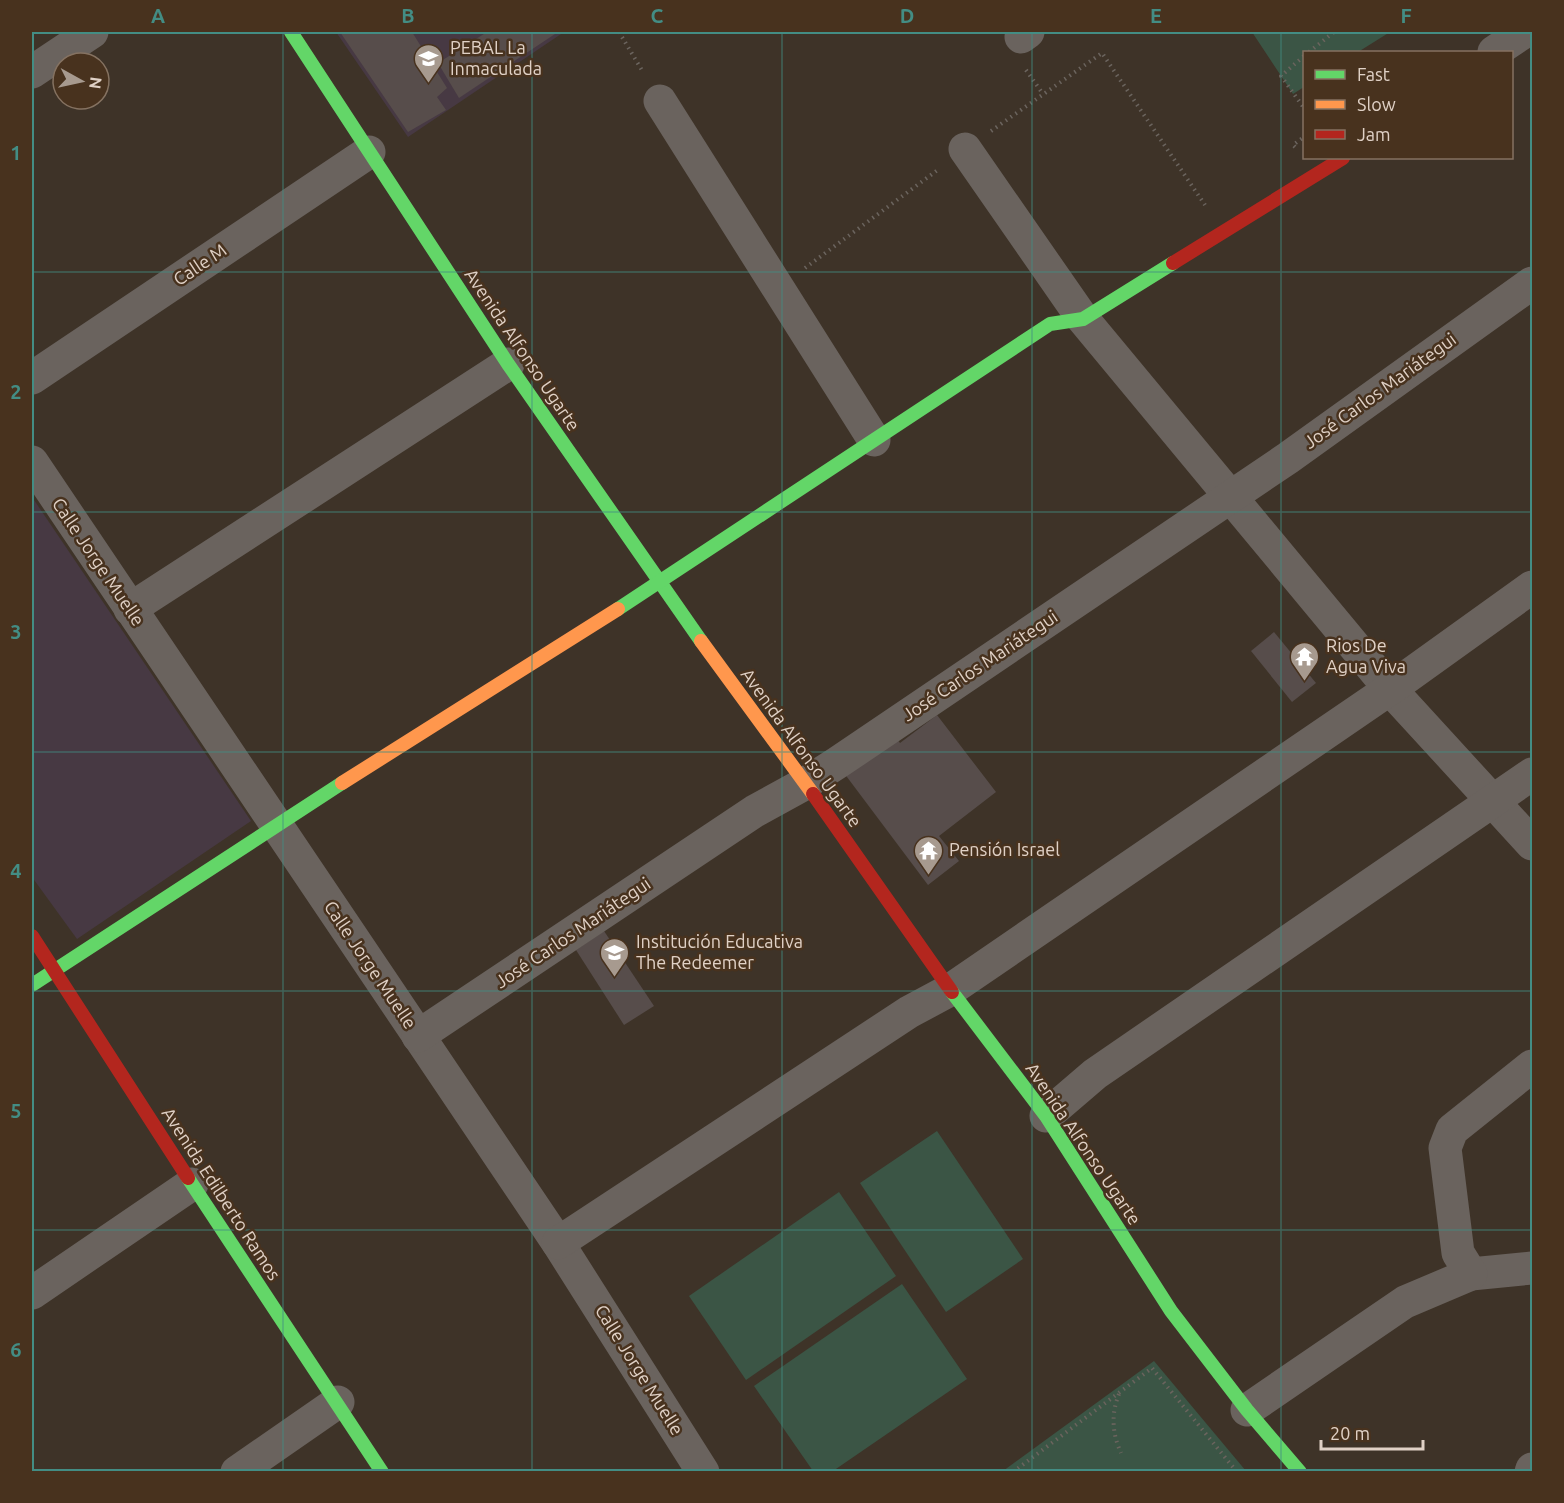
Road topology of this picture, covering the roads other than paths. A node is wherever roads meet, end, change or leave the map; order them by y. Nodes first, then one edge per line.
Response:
1 (92, 32) edge
2 (291, 32) edge
3 (1524, 32) edge
4 (1496, 51) edge
5 (32, 72) edge
6 (660, 100) road end
7 (965, 149) dead end
8 (369, 152) junction
9 (1341, 159) edge
10 (1533, 283) edge
11 (1083, 319) junction
12 (508, 364) junction
13 (32, 378) edge
14 (874, 440) junction
15 (32, 462) edge
16 (1231, 496) junction
17 (661, 582) junction
18 (1533, 587) edge
19 (130, 609) junction
20 (1390, 689) junction
21 (1533, 774) edge
22 (806, 783) junction
23 (1495, 801) junction
24 (276, 825) junction
25 (1533, 844) edge
26 (32, 936) edge
27 (54, 970) junction
28 (32, 985) edge
29 (950, 990) junction
30 (417, 1036) junction
31 (1533, 1066) edge
32 (1046, 1116) junction
33 (192, 1184) junction
34 (558, 1242) junction
35 (1533, 1268) edge
36 (1471, 1274) junction
37 (32, 1293) edge
38 (338, 1402) junction
39 (1247, 1410) junction
40 (694, 1469) edge
41 (237, 1472) edge
42 (382, 1472) edge
43 (1300, 1472) edge

1 - 5 street
2 - 8 street, Avenida Alfonso Ugarte
3 - 4 street
6 - 14 street
7 - 11 street
8 - 12 street, Avenida Alfonso Ugarte
8 - 13 street, Calle M
9 - 11 street
10 - 16 street, José Carlos Mariátegui
11 - 14 street
11 - 16 street
12 - 17 street, Avenida Alfonso Ugarte
12 - 19 street
14 - 17 street
15 - 19 street, Calle Jorge Muelle
16 - 20 street
16 - 22 street, José Carlos Mariátegui
17 - 22 street, Avenida Alfonso Ugarte
17 - 24 street
18 - 20 street
19 - 24 street, Calle Jorge Muelle
20 - 23 street
20 - 29 street
21 - 23 street
22 - 29 street, Avenida Alfonso Ugarte
22 - 30 street, José Carlos Mariátegui
23 - 25 street
23 - 32 street
24 - 27 street
24 - 30 street, Calle Jorge Muelle
26 - 27 street, Avenida Edilberto Ramos
27 - 28 street
27 - 33 street, Avenida Edilberto Ramos
29 - 32 street, Avenida Alfonso Ugarte
29 - 34 street
30 - 34 street, Calle Jorge Muelle
31 - 36 street
32 - 39 street, Avenida Alfonso Ugarte
33 - 37 street
33 - 38 street, Avenida Edilberto Ramos
34 - 40 street, Calle Jorge Muelle
35 - 36 street
36 - 39 street
38 - 41 street
38 - 42 street, Avenida Edilberto Ramos
39 - 43 street, Avenida Alfonso Ugarte

